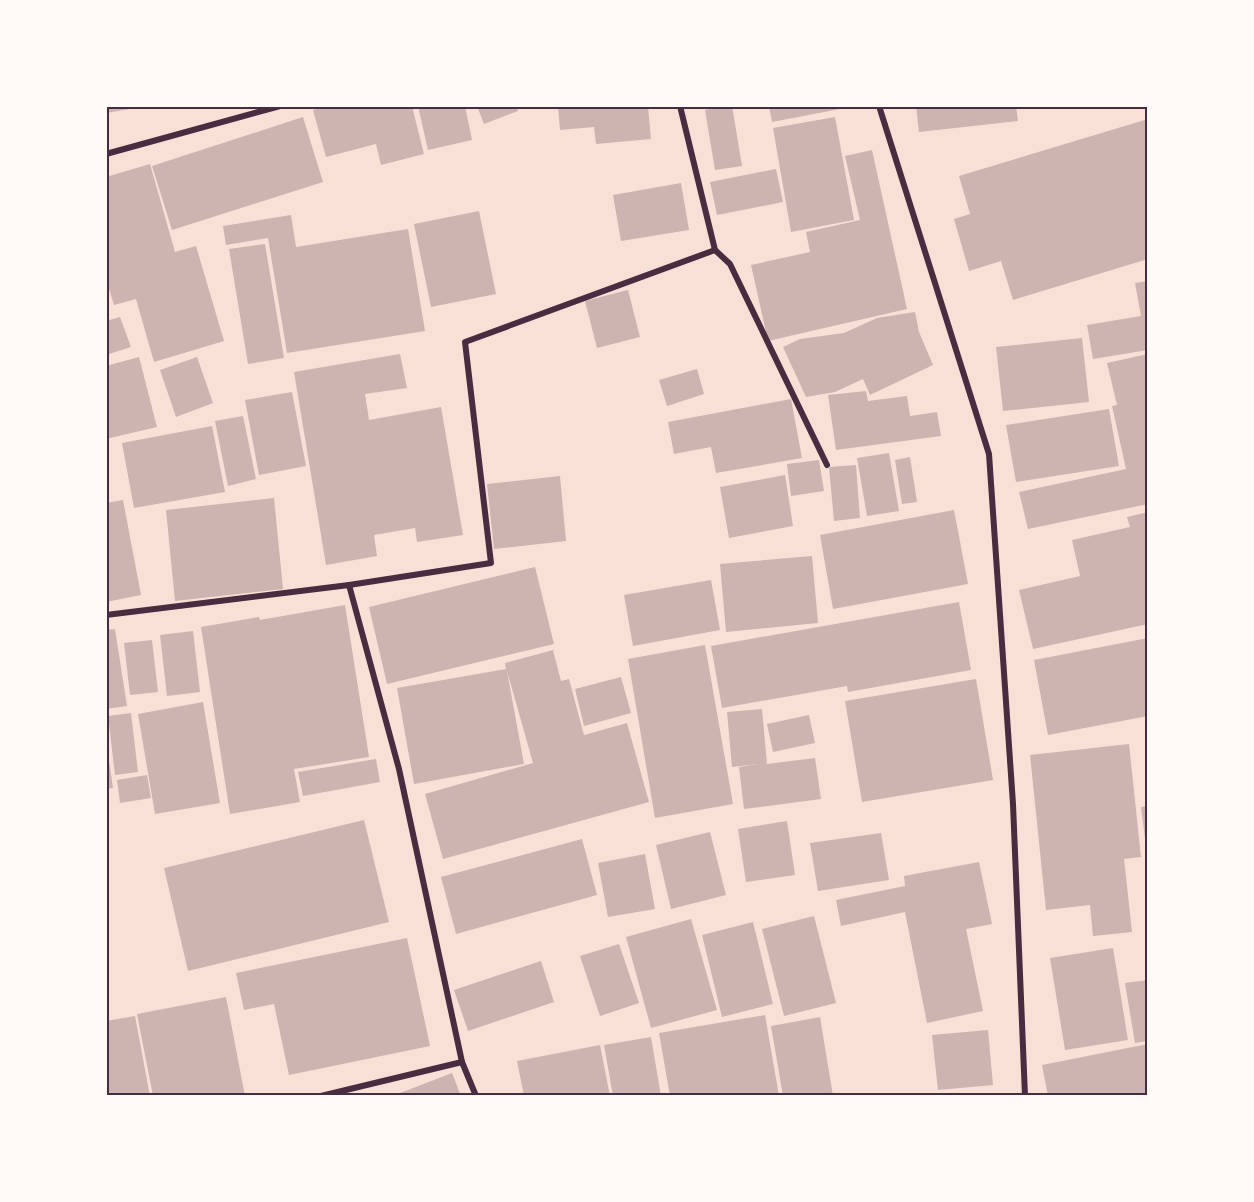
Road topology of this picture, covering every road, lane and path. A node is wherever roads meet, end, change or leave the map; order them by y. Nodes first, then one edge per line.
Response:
1 (280, 106) edge
2 (680, 106) edge
3 (879, 106) edge
4 (106, 154) edge
5 (715, 250) junction
6 (827, 465) dead end
7 (349, 585) junction
8 (106, 615) edge
9 (462, 1062) junction
10 (321, 1095) edge
11 (476, 1095) edge
12 (1025, 1095) edge

1 - 4 street
2 - 5 street
3 - 12 street
5 - 6 street
5 - 7 street
7 - 8 street
7 - 9 street
9 - 10 street
9 - 11 street

